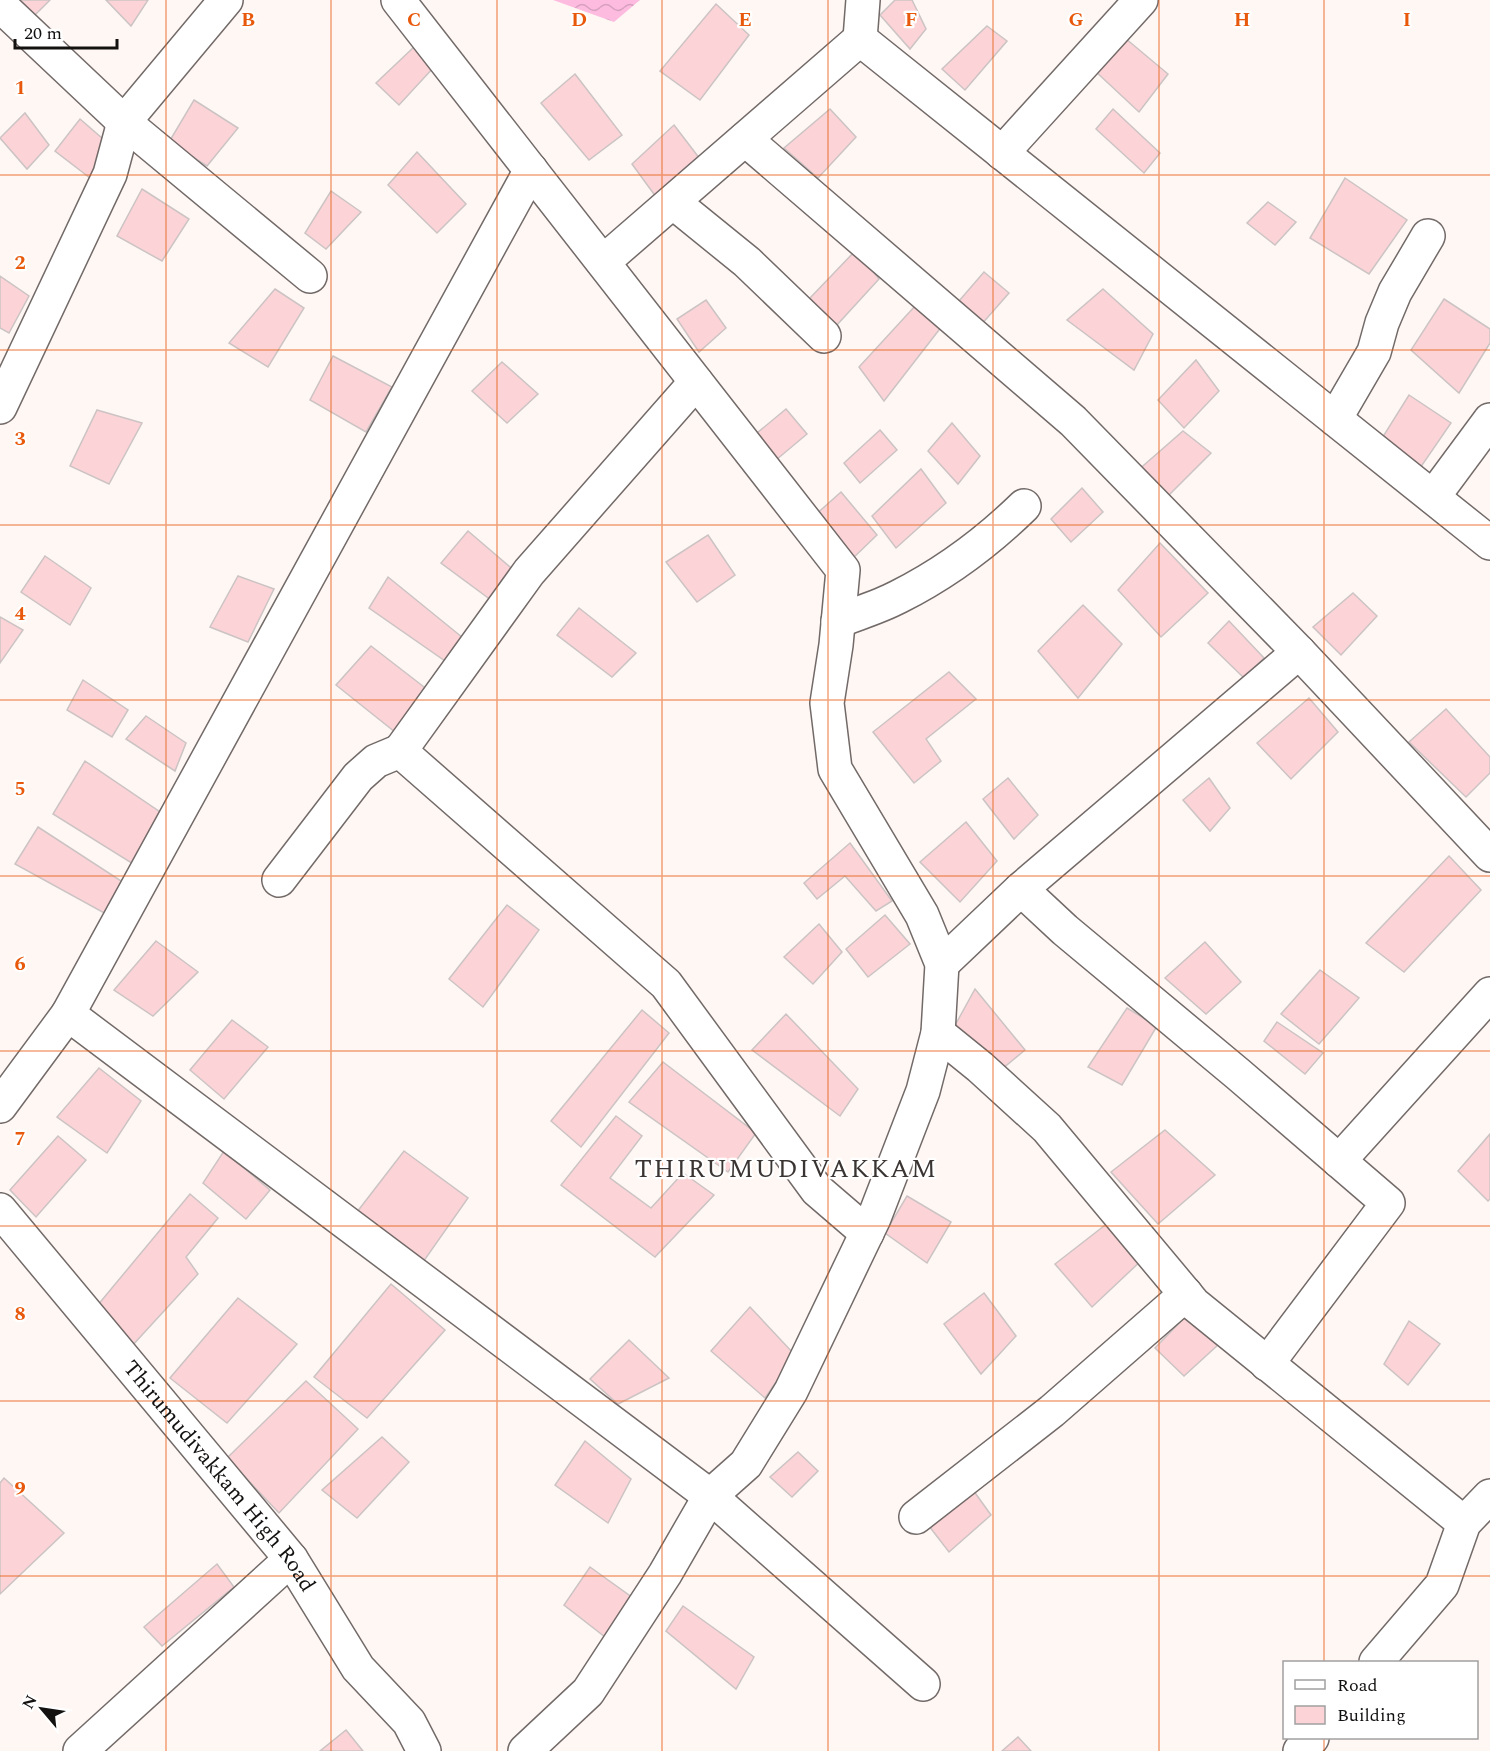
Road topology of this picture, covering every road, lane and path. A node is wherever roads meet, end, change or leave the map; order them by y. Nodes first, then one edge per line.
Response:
1 (226, 0) edge
2 (398, 0) edge
3 (863, 0) edge
4 (1141, 0) edge
5 (0, 5) edge
6 (860, 39) junction
7 (124, 122) junction
8 (745, 139) junction
9 (1002, 153) junction
10 (531, 170) junction
11 (673, 202) junction
12 (1428, 236) dead end
13 (603, 262) junction
14 (310, 276) dead end
15 (825, 336) dead end
16 (696, 382) junction
17 (0, 407) edge
18 (1335, 419) junction
19 (1490, 420) edge
20 (1433, 497) junction
21 (1024, 506) dead end
22 (1490, 543) edge
23 (838, 621) junction
24 (1299, 652) junction
25 (400, 751) junction
26 (1490, 855) edge
27 (279, 880) dead end
28 (1021, 889) junction
29 (942, 964) junction
30 (1490, 994) edge
31 (68, 1014) junction
32 (938, 1033) junction
33 (0, 1106) edge
34 (1339, 1161) junction
35 (0, 1210) edge
36 (867, 1233) junction
37 (1186, 1294) junction
38 (1267, 1364) junction
39 (710, 1496) junction
40 (1490, 1496) edge
41 (916, 1517) dead end
42 (1464, 1523) junction
43 (291, 1559) junction
44 (1377, 1661) edge
45 (923, 1684) dead end
46 (1310, 1739) edge
47 (80, 1751) edge
48 (424, 1751) edge
49 (525, 1751) edge
50 (1300, 1751) edge

1 - 7 street
2 - 10 street
3 - 6 street
4 - 9 street
5 - 7 street
6 - 8 street
6 - 9 street
7 - 14 street
7 - 17 street
8 - 11 street
8 - 24 street
9 - 18 street
10 - 13 street
10 - 31 street
11 - 13 street
11 - 15 street
12 - 18 street
13 - 16 street
16 - 23 street
16 - 25 street
18 - 20 street
19 - 20 street
20 - 22 street
21 - 23 street
23 - 29 street
24 - 26 street
24 - 28 street
25 - 27 street
25 - 36 street
28 - 29 street
28 - 34 street
29 - 32 street
30 - 34 street
31 - 33 street
31 - 39 street
32 - 36 street
32 - 37 street
34 - 38 street
35 - 43 street, Thirumudivakkam High Road
36 - 39 street
37 - 38 street
37 - 41 street
38 - 42 street
39 - 45 street
39 - 49 street
40 - 42 street
42 - 44 street
43 - 47 street
43 - 48 street, Thirumudivakkam High Road
46 - 50 street

